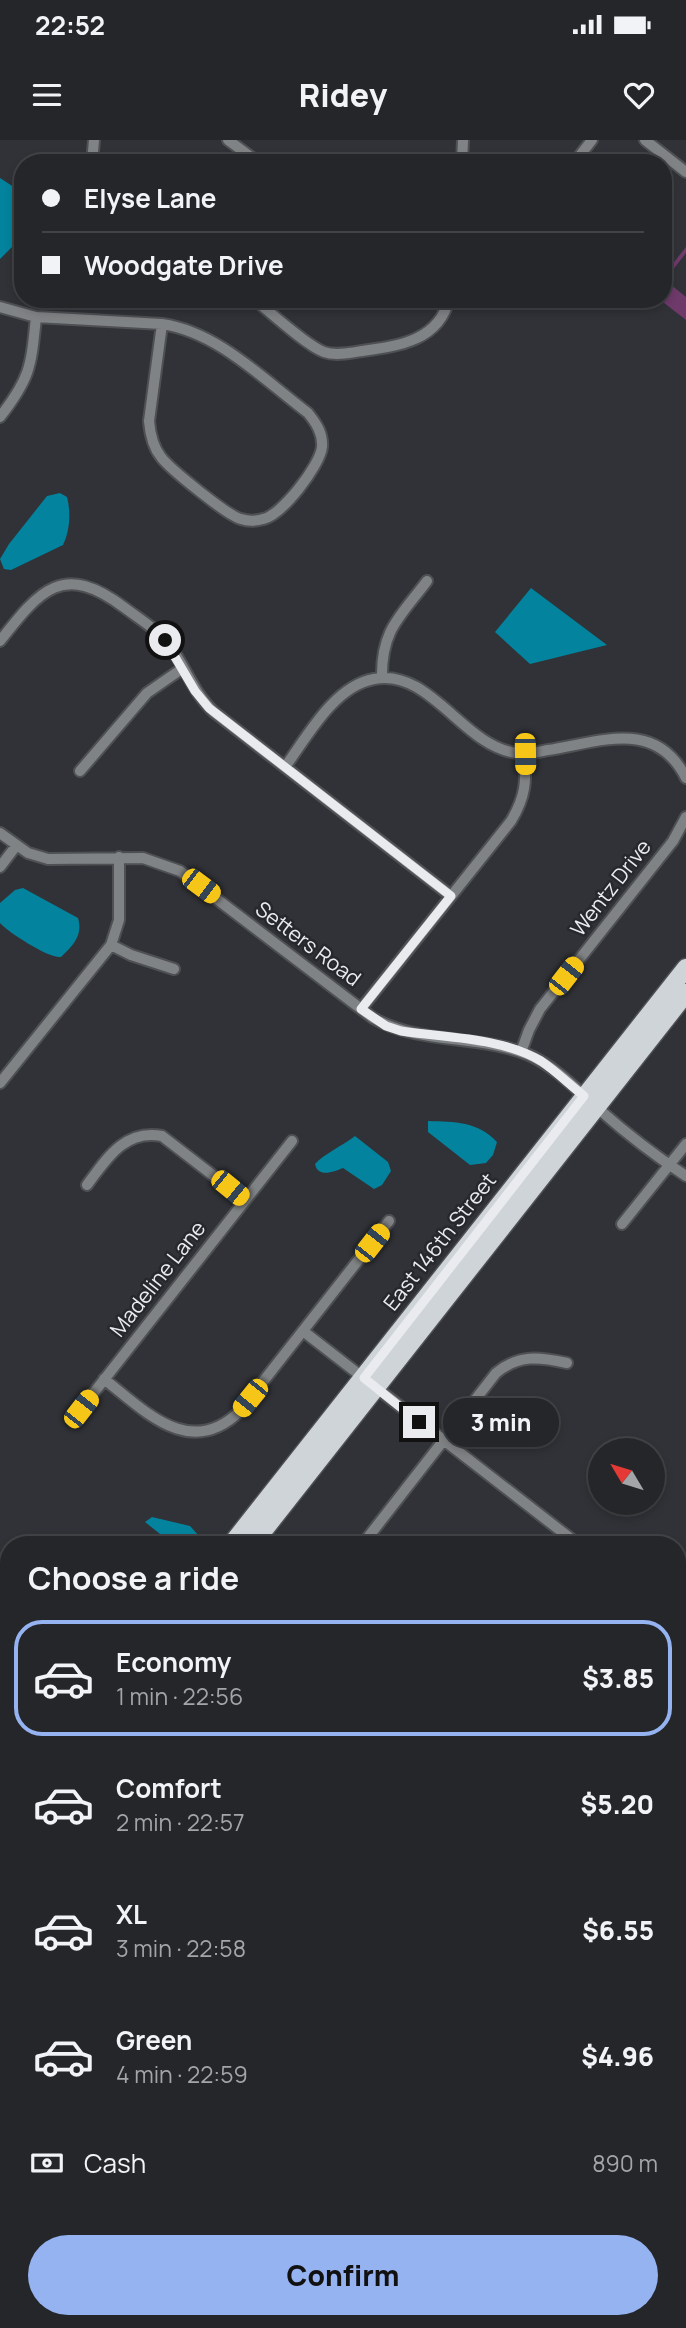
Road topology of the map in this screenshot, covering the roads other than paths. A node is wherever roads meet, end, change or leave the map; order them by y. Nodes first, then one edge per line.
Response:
1 (228, 140) edge
2 (592, 140) edge
3 (645, 140) edge
4 (247, 154) edge
5 (581, 154) edge
6 (663, 154) edge
7 (672, 161) edge
8 (686, 172) edge
9 (0, 307) edge
10 (266, 308) edge
11 (446, 308) edge
12 (36, 317) junction
13 (162, 324) junction
14 (0, 416) edge
15 (427, 581) dead end
16 (0, 641) edge
17 (183, 668) junction
18 (382, 678) junction
19 (525, 754) junction
20 (285, 767) junction
21 (80, 771) dead end
22 (684, 775) edge
23 (686, 817) edge
24 (0, 833) edge
25 (16, 846) junction
26 (119, 857) junction
27 (0, 867) edge
28 (451, 896) junction
29 (111, 945) junction
30 (686, 968) edge
31 (174, 969) dead end
32 (686, 993) edge
33 (361, 1009) junction
34 (521, 1052) junction
35 (0, 1083) edge
36 (590, 1101) junction
37 (292, 1141) dead end
38 (686, 1144) edge
39 (669, 1165) junction
40 (686, 1176) edge
41 (88, 1185) dead end
42 (245, 1200) junction
43 (389, 1221) dead end
44 (622, 1224) dead end
45 (303, 1331) junction
46 (567, 1363) dead end
47 (104, 1379) junction
48 (370, 1383) junction
49 (81, 1409) dead end
50 (443, 1440) junction
51 (239, 1536) edge
52 (259, 1536) edge
53 (369, 1536) edge
54 (567, 1536) edge

1 - 4 street
2 - 5 street
3 - 6 street
7 - 8 street
9 - 12 street
10 - 11 street
12 - 13 street
12 - 14 street
13 - 13 street
15 - 18 street
16 - 17 street
17 - 20 street
17 - 21 street
18 - 19 street
18 - 20 street
19 - 22 street
19 - 28 street
20 - 28 street
23 - 34 street, Wentz Drive
24 - 25 street, Setters Road
25 - 26 street, Setters Road
25 - 27 street
26 - 29 street
26 - 33 street, Setters Road
28 - 33 street
29 - 31 street
29 - 35 street
30 - 36 main road, East 146th Street
32 - 36 main road, East 146th Street
33 - 34 street, Setters Road
34 - 36 street, Setters Road
36 - 39 street, Setters Road
36 - 48 main road, East 146th Street
37 - 42 street, Madeline Lane
38 - 39 street
39 - 40 street, Setters Road
39 - 44 street
41 - 42 street
42 - 47 street, Madeline Lane
43 - 45 street
45 - 47 street
45 - 48 street
46 - 50 street
47 - 49 street, Madeline Lane
48 - 50 street
48 - 51 main road, East 146th Street
48 - 52 main road, East 146th Street
50 - 53 street
50 - 54 street

